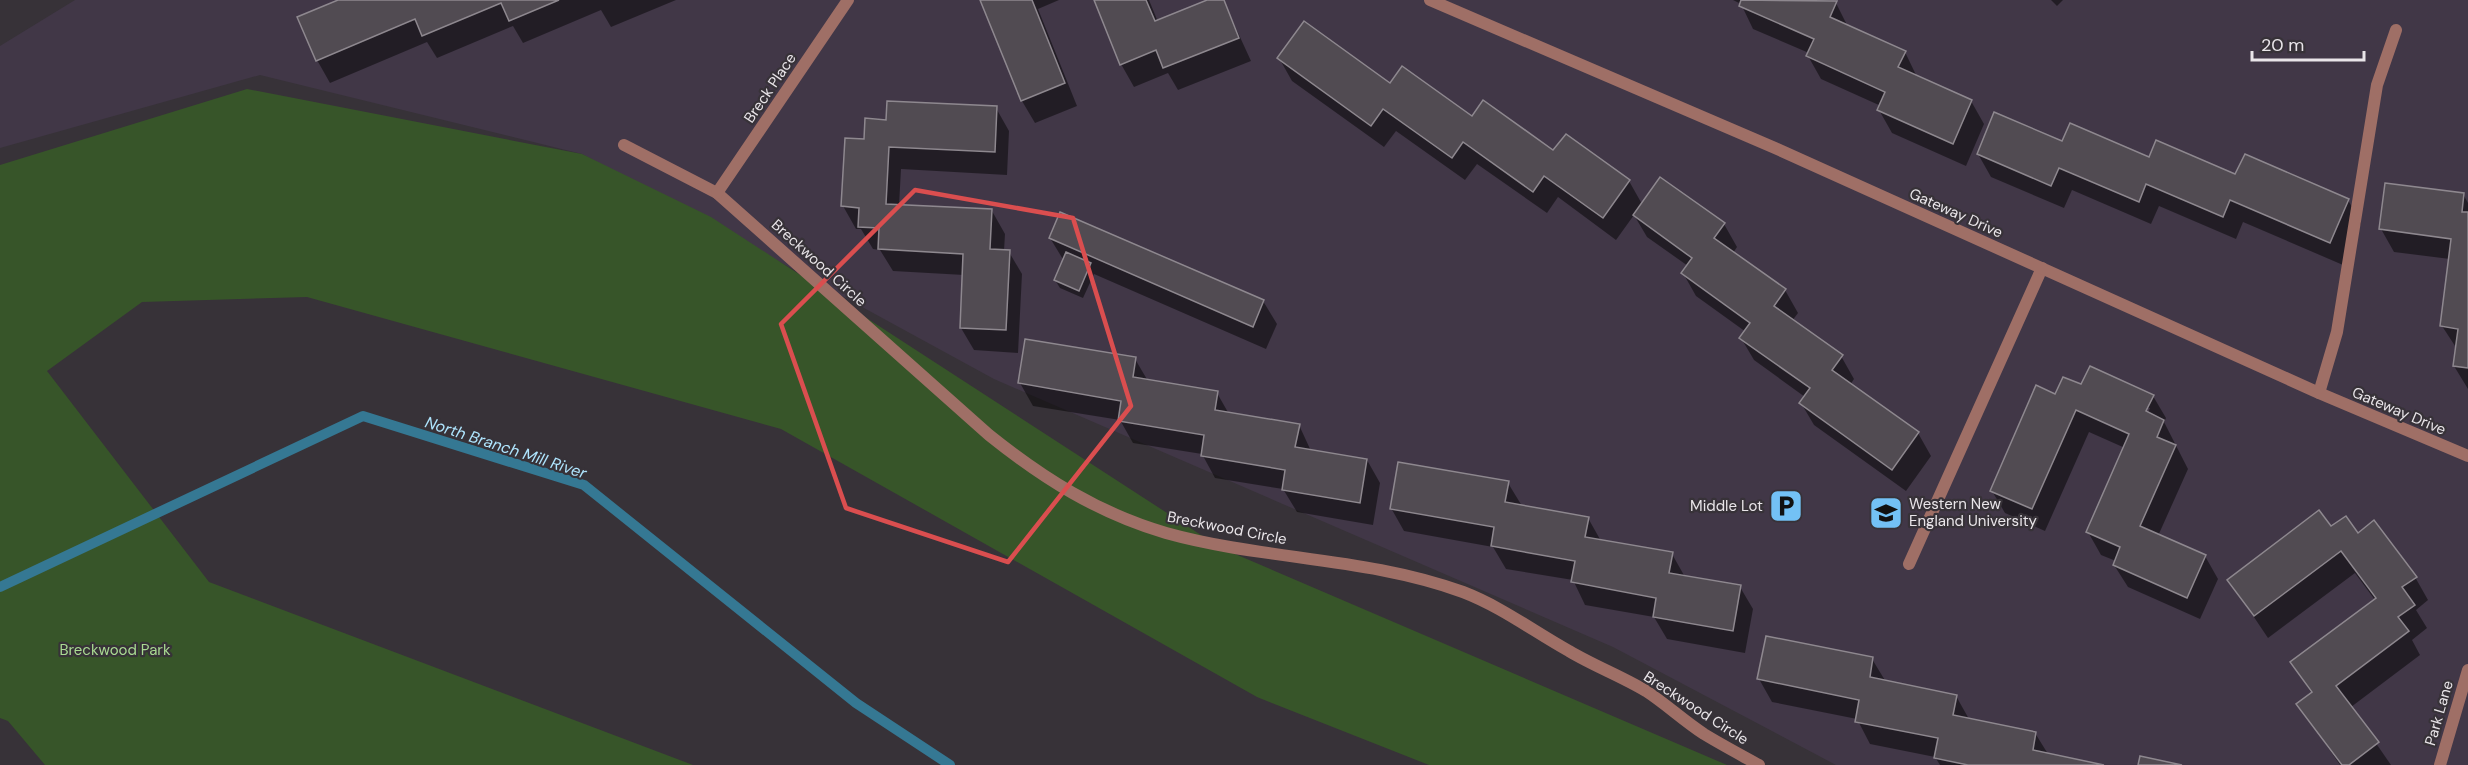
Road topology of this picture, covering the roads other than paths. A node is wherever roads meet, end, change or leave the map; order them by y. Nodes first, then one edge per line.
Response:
1 (848, 0) edge
2 (1430, 0) edge
3 (2396, 30) dead end
4 (624, 145) dead end
5 (717, 192) junction
6 (2042, 268) junction
7 (2319, 393) junction
8 (2468, 456) edge
9 (1909, 564) dead end
10 (2468, 670) edge
11 (1759, 765) edge
12 (2440, 765) edge

1 - 5 street, Breck Place
2 - 6 street, Gateway Drive
3 - 7 street
4 - 5 street, Breckwood Circle
5 - 11 street, Breckwood Circle
6 - 7 street, Gateway Drive
6 - 9 street
7 - 8 street, Gateway Drive
10 - 12 street, Park Lane

